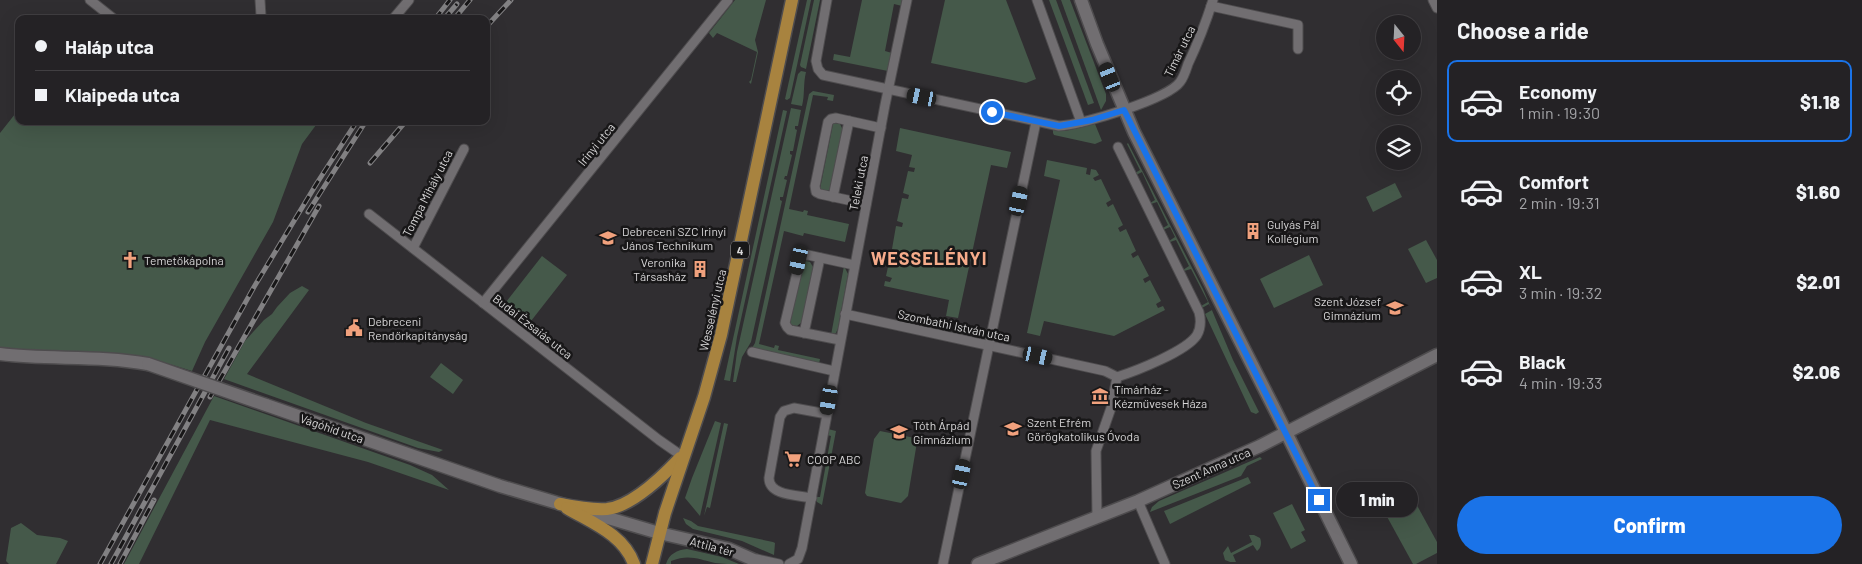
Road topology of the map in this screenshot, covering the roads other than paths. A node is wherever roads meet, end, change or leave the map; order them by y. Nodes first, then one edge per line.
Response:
1 (90, 0) edge
2 (260, 0) edge
3 (409, 0) edge
4 (728, 0) edge
5 (792, 0) edge
6 (827, 0) edge
7 (907, 0) edge
8 (1037, 0) edge
9 (1081, 0) edge
10 (1433, 0) edge
11 (1212, 3) edge
12 (1437, 8) edge
13 (109, 15) edge
14 (261, 15) edge
15 (396, 15) edge
16 (1298, 49) dead end
17 (888, 90) junction
18 (1124, 110) junction
19 (849, 121) junction
20 (1036, 122) junction
21 (1081, 122) junction
22 (881, 128) junction
23 (1118, 147) dead end
24 (464, 149) dead end
25 (833, 197) junction
26 (866, 204) junction
27 (369, 214) dead end
28 (412, 248) junction
29 (820, 258) junction
30 (854, 265) junction
31 (483, 303) junction
32 (845, 314) junction
33 (804, 333) junction
34 (840, 340) junction
35 (989, 345) junction
36 (752, 352) dead end
37 (0, 354) edge
38 (1437, 355) edge
39 (834, 371) junction
40 (1118, 377) junction
41 (827, 414) junction
42 (1286, 433) junction
43 (682, 456) junction
44 (812, 498) junction
45 (1138, 501) junction
46 (560, 504) junction
47 (1097, 516) junction
48 (659, 533) junction
49 (758, 561) edge
50 (634, 564) edge
51 (652, 564) edge
52 (778, 564) edge
53 (789, 564) edge
54 (943, 564) edge
55 (978, 564) edge
56 (1166, 564) edge
57 (1351, 564) edge

1 - 13 street
2 - 14 street
3 - 15 street
4 - 31 street, Irinyi utca
5 - 43 main road, Wesselényi utca / 4
6 - 17 street, Tímár utca
7 - 17 street, Teleki utca
8 - 21 street
9 - 18 street
10 - 12 street
11 - 16 street
11 - 18 street, Tímár utca
17 - 20 street, Tímár utca
17 - 22 street, Teleki utca
18 - 21 street, Tímár utca
18 - 42 street
19 - 22 street
19 - 25 street
19 - 25 street
20 - 21 street, Tímár utca
20 - 35 street
22 - 26 street, Teleki utca
23 - 40 street
24 - 28 street, Tompa Mihály utca
25 - 26 street
26 - 30 street, Teleki utca
27 - 28 street, Budai Ézsaiás utca
28 - 31 street, Budai Ézsaiás utca
29 - 30 street
29 - 33 street
29 - 33 street
30 - 32 street, Teleki utca
31 - 43 street, Budai Ézsaiás utca
32 - 34 street, Teleki utca
32 - 35 street, Szombathi István utca
33 - 34 street
34 - 39 street, Teleki utca
35 - 40 street, Szombathi István utca
35 - 54 street
36 - 39 street
37 - 46 street, Vágóhíd utca, bridge
38 - 42 street, Szent Anna utca
39 - 41 street, Teleki utca
40 - 47 street
41 - 44 street, Teleki utca
41 - 44 street
42 - 45 street, Szent Anna utca
42 - 57 street
43 - 46 main road
43 - 48 main road, Wesselényi utca / 4
44 - 53 street, Teleki utca
45 - 47 street, Szent Anna utca
45 - 56 street
46 - 48 street, Vágóhíd utca
46 - 50 main road
47 - 55 street, Szent Anna utca
48 - 49 street, Attila tér
48 - 51 main road, 4
49 - 52 street

